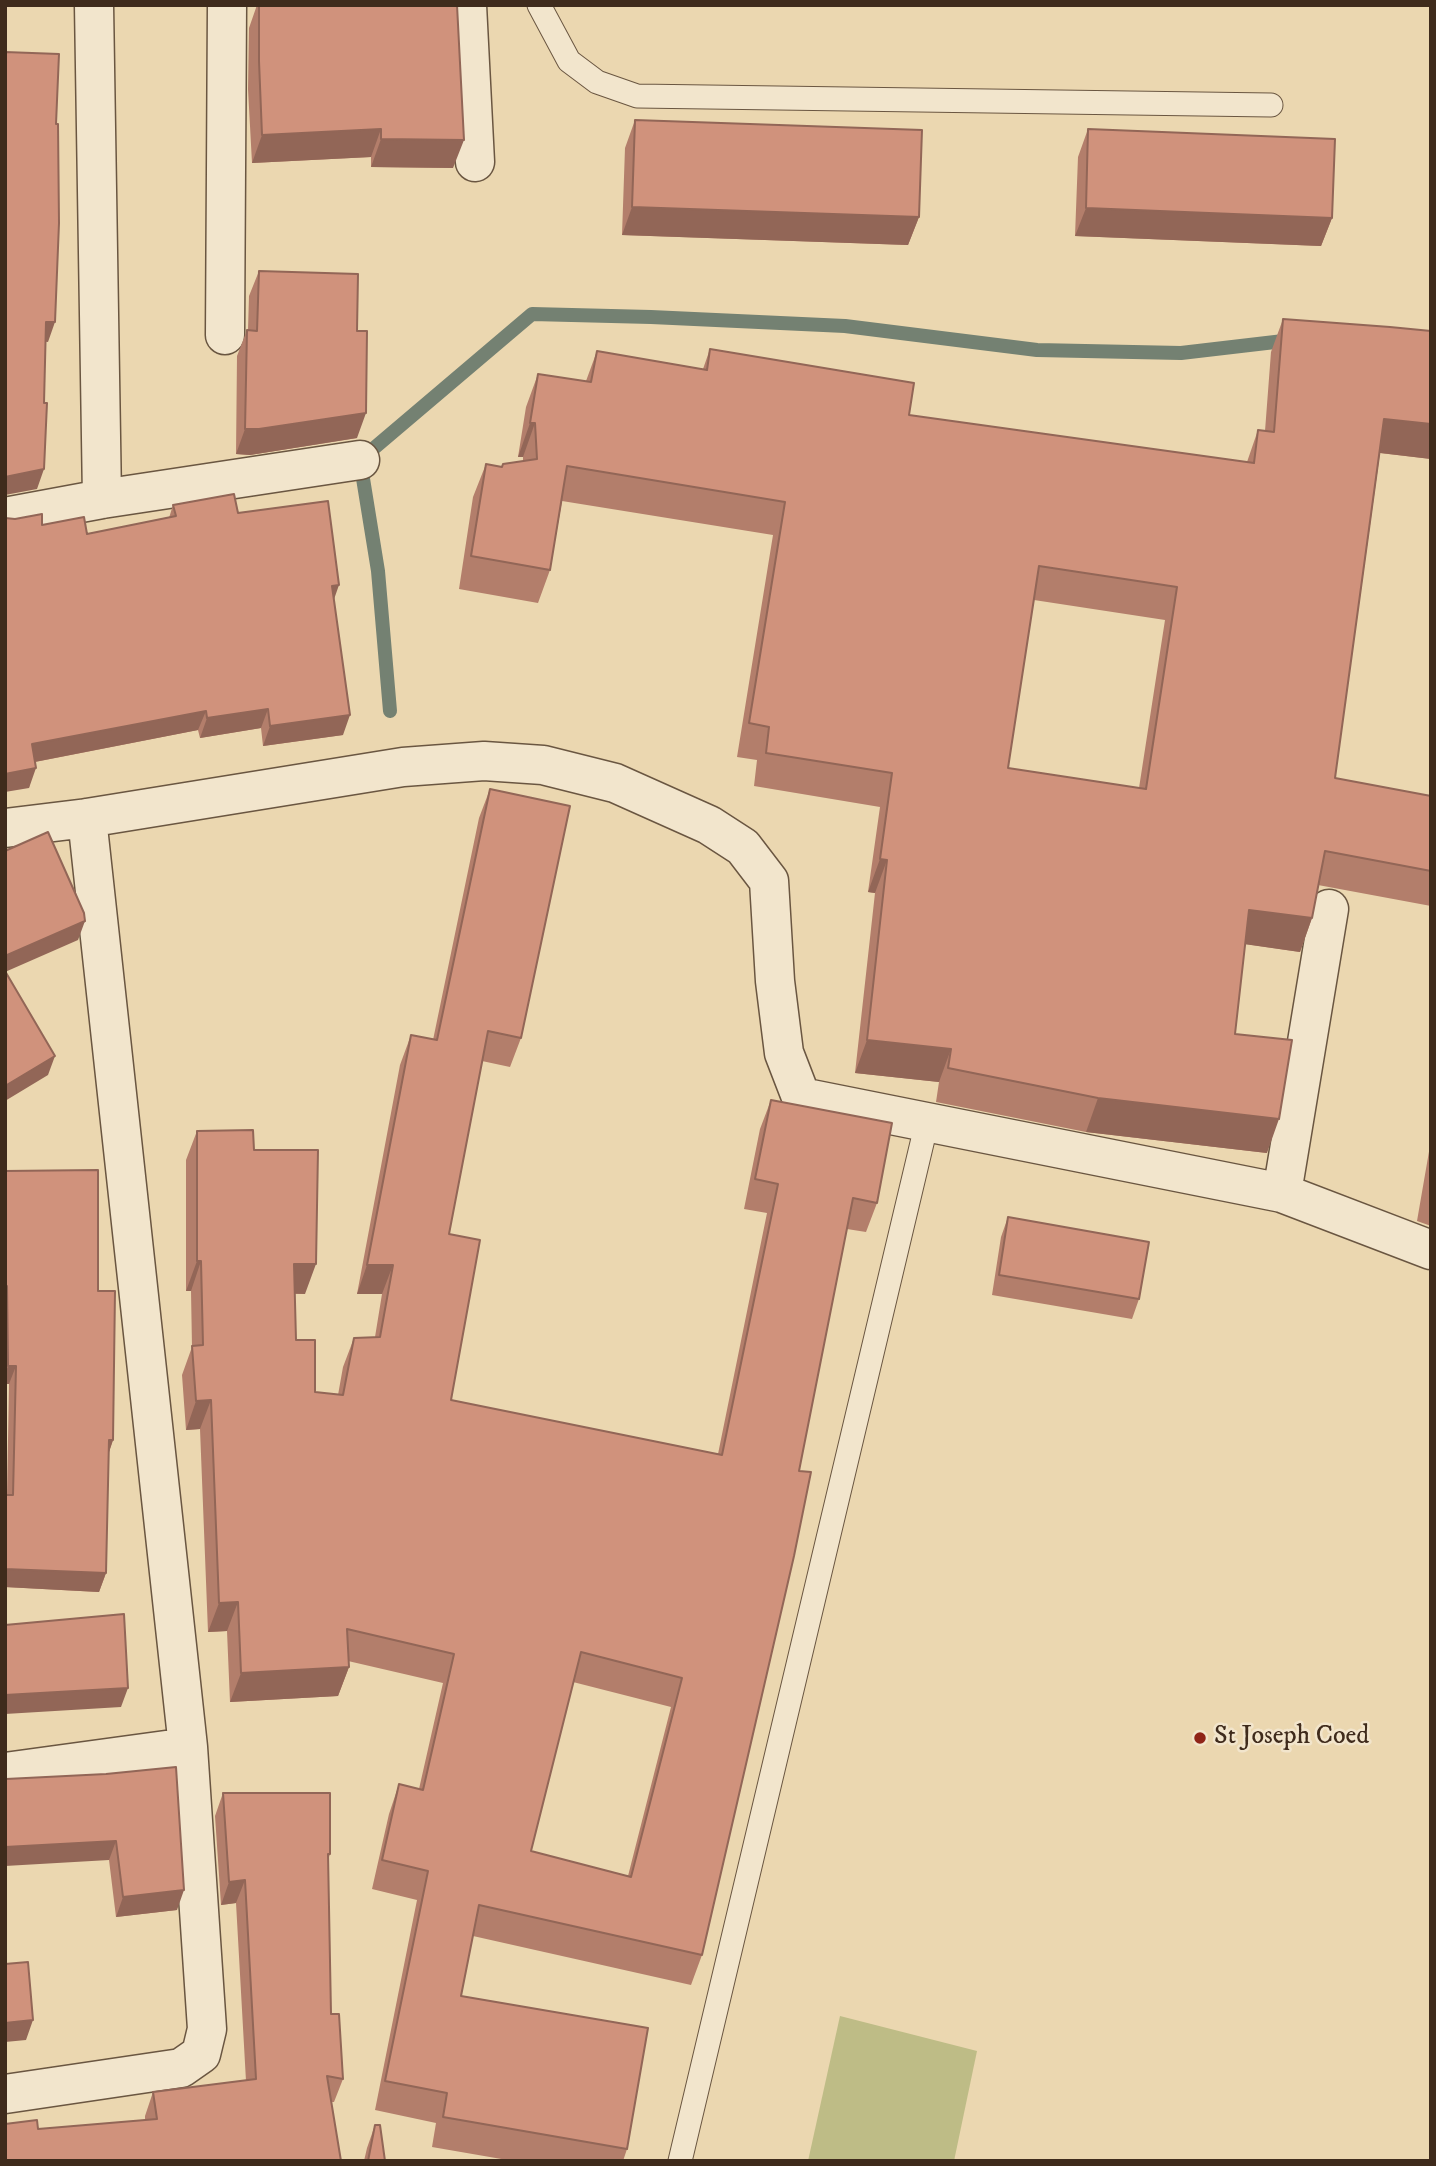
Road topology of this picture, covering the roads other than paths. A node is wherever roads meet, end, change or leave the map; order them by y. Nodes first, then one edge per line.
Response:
1 (94, 5) edge
2 (227, 5) edge
3 (467, 5) edge
4 (539, 5) edge
5 (1271, 105) dead end
6 (475, 162) dead end
7 (225, 335) dead end
8 (360, 460) dead end
9 (102, 499) junction
10 (5, 517) edge
11 (87, 818) junction
12 (5, 828) edge
13 (1329, 909) dead end
14 (927, 1122) junction
15 (1282, 1193) junction
16 (1431, 1250) edge
17 (188, 1747) junction
18 (5, 1772) edge
19 (5, 2094) edge
20 (680, 2161) edge

1 - 9 street
2 - 7 street
3 - 6 street
4 - 5 lane
8 - 9 street
9 - 10 street
11 - 12 street
11 - 14 street
11 - 17 street
13 - 15 street
14 - 15 street
14 - 20 lane
15 - 16 street
17 - 18 street
17 - 19 street

